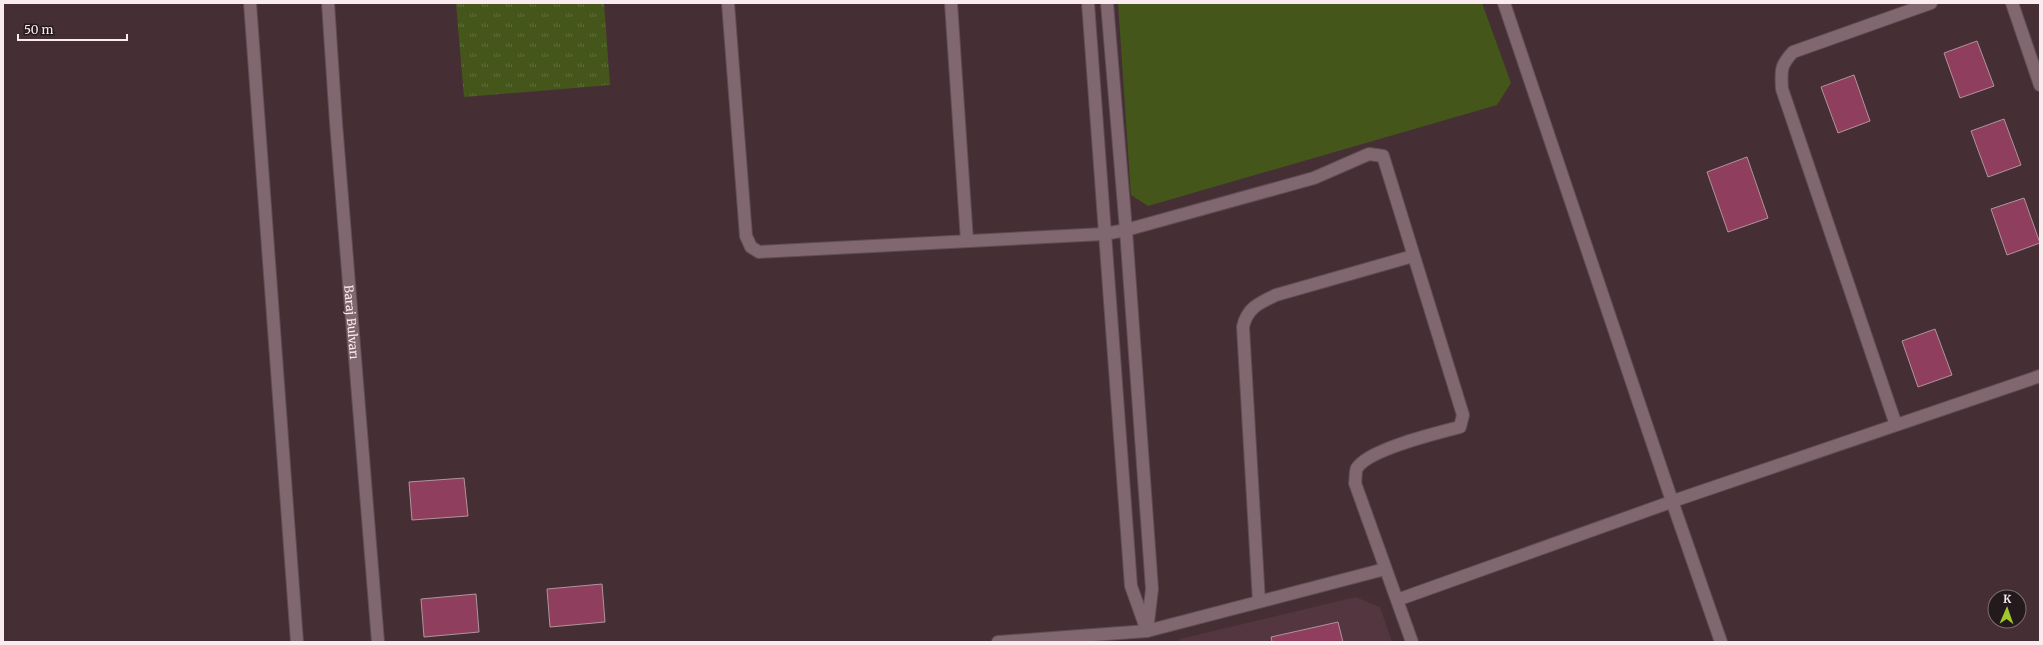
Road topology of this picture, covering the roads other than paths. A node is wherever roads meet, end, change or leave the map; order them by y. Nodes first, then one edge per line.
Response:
1 (250, 3) edge
2 (328, 3) edge
3 (728, 3) edge
4 (951, 3) edge
5 (1088, 3) edge
6 (1107, 3) edge
7 (1504, 3) edge
8 (1931, 3) edge
9 (2012, 3) edge
10 (2040, 85) edge
11 (1126, 230) junction
12 (1104, 234) junction
13 (967, 241) junction
14 (1413, 256) junction
15 (2040, 376) edge
16 (1896, 425) junction
17 (1672, 501) junction
18 (1385, 569) junction
19 (1397, 600) junction
20 (1259, 602) junction
21 (1147, 637) edge
22 (297, 642) edge
23 (378, 642) edge
24 (998, 642) edge
25 (1412, 642) edge
26 (1720, 642) edge

1 - 22 street
2 - 23 street, Baraj Bulvarı
3 - 13 street
4 - 13 street
5 - 12 street
6 - 11 street
7 - 17 street
8 - 16 street
9 - 10 street
11 - 12 street
11 - 14 street
11 - 21 street
12 - 13 street
12 - 21 street
14 - 18 street
14 - 20 street
15 - 16 street
16 - 17 street
17 - 19 street
17 - 26 street
18 - 19 street
18 - 20 street
19 - 25 street
20 - 21 street
21 - 24 street

